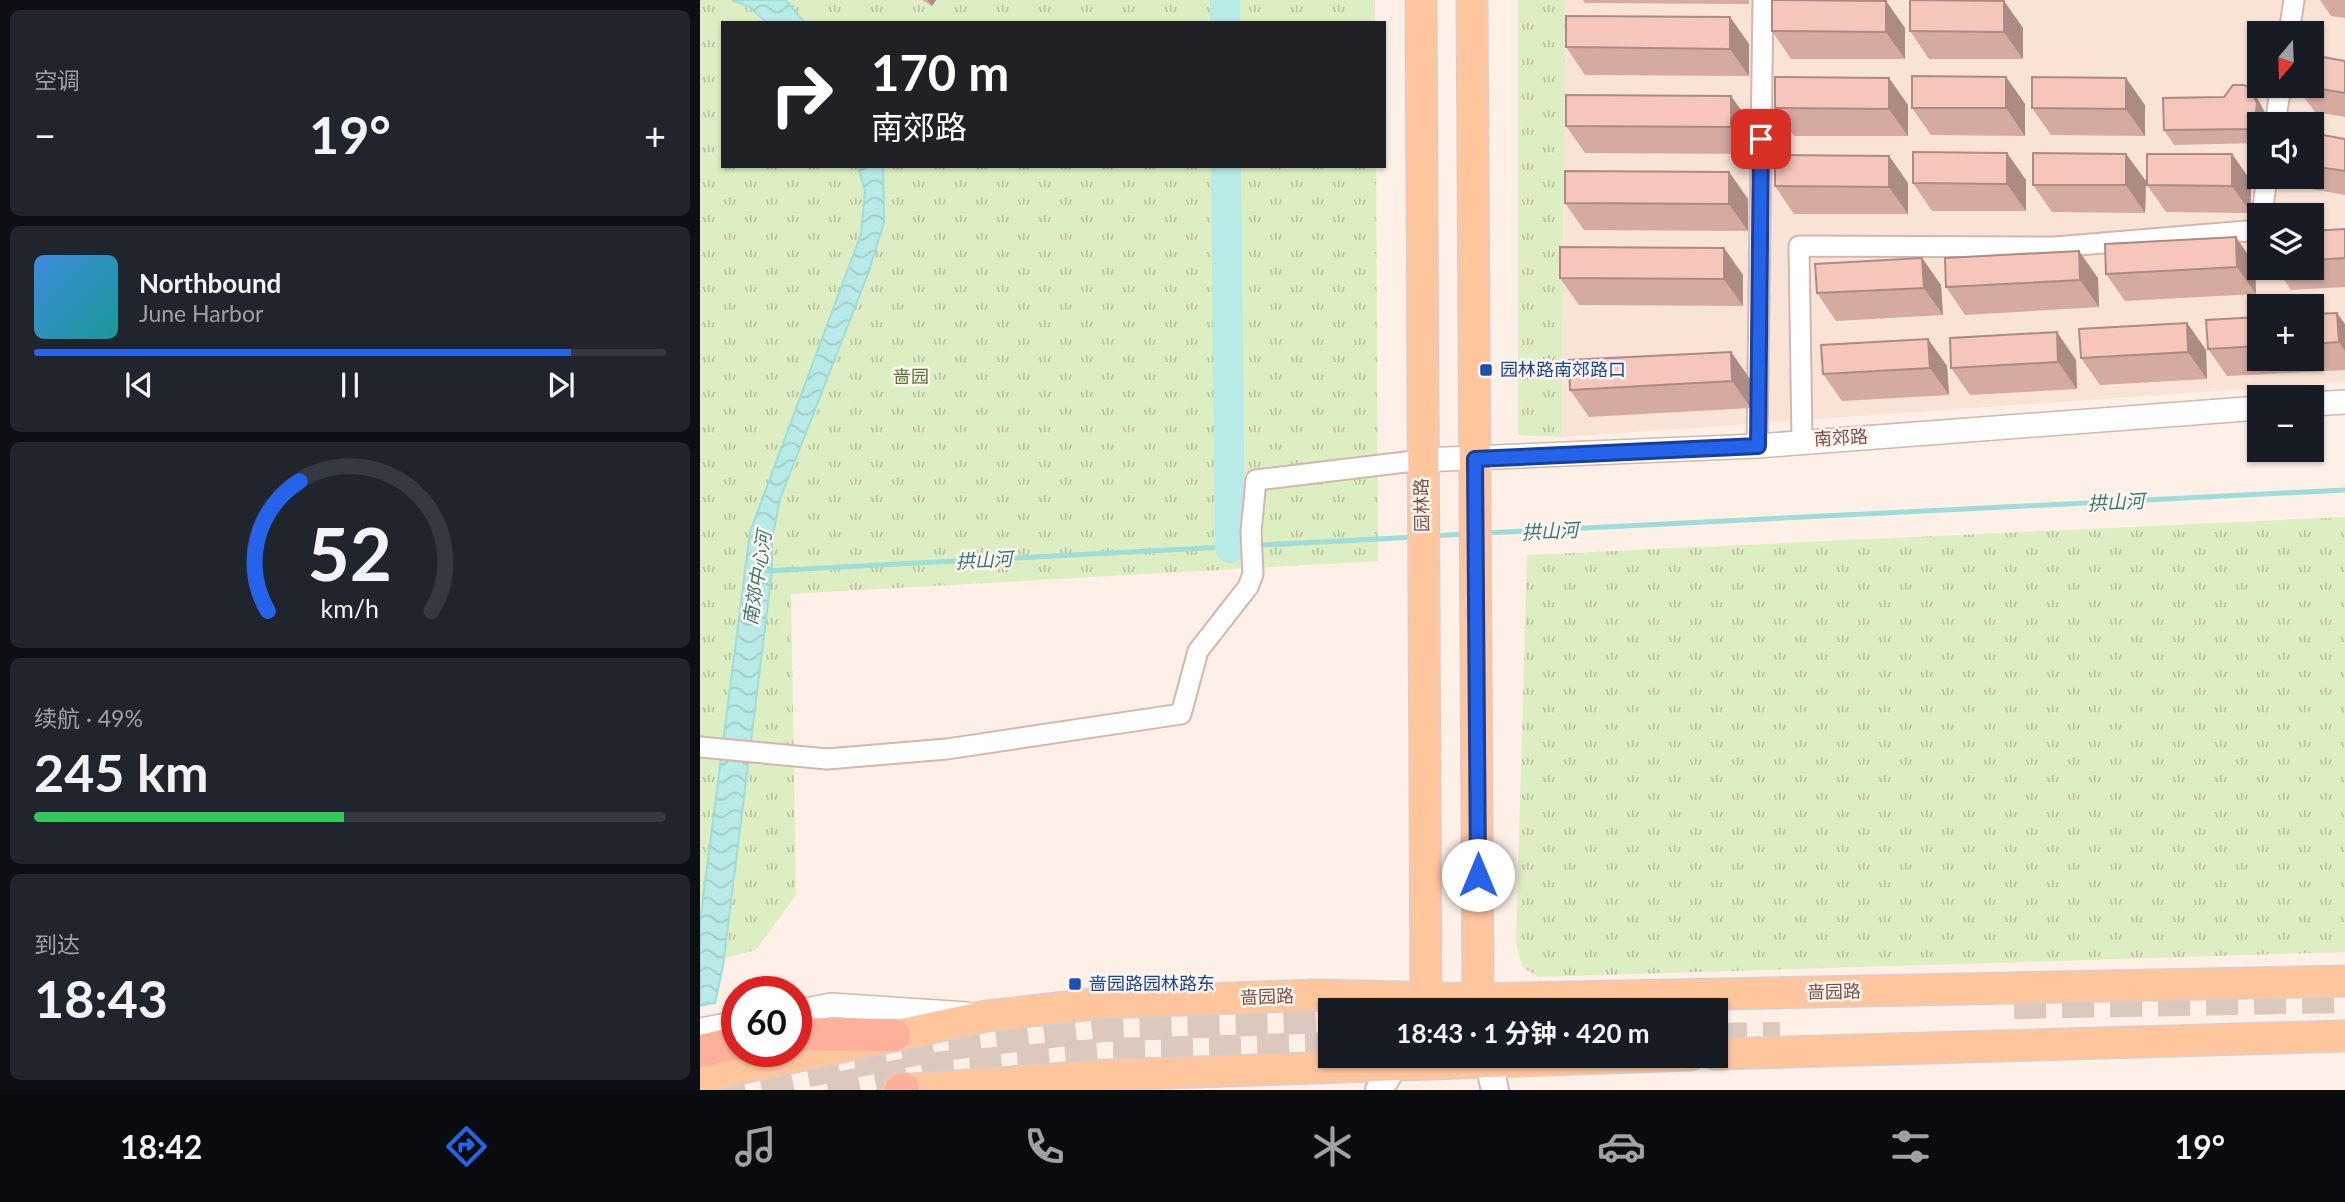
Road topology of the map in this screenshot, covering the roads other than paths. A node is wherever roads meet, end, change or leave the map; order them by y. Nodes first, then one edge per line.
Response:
1 (1421, 0) edge
2 (1472, 0) edge
3 (1763, 0) edge
4 (2294, 0) edge
5 (2291, 21) edge
6 (2247, 230) edge
7 (2345, 402) edge
8 (2324, 403) edge
9 (2247, 409) edge
10 (1802, 440) junction
11 (1758, 446) junction
12 (1475, 459) junction
13 (1422, 460) junction
14 (700, 747) edge
15 (2345, 981) edge
16 (1348, 998) edge
17 (1424, 998) edge
18 (1479, 998) edge
19 (1728, 998) edge
20 (812, 1009) edge
21 (987, 1016) junction
22 (721, 1026) edge
23 (700, 1030) edge
24 (812, 1034) edge
25 (894, 1035) junction
26 (2270, 1036) junction
27 (2345, 1036) edge
28 (721, 1046) edge
29 (700, 1051) edge
30 (2345, 1051) edge
31 (1728, 1055) edge
32 (1318, 1064) edge
33 (1393, 1068) edge
34 (700, 1077) edge
35 (999, 1086) edge
36 (901, 1090) edge
37 (1379, 1090) edge

1 - 13 main road, 园林路
2 - 12 main road
3 - 11 street
4 - 5 street
6 - 10 street
7 - 8 street
9 - 10 street, 南郊路
10 - 11 street, 南郊路
11 - 12 street, 南郊路
12 - 13 street, 南郊路
12 - 18 main road
13 - 14 street
13 - 17 main road, 园林路
15 - 19 main road, 啬园路
16 - 21 main road, 啬园路
20 - 21 street
21 - 25 main road, 啬园路
22 - 23 street
24 - 25 highway
25 - 34 main road, 啬园路
26 - 27 main road
26 - 30 street
26 - 31 main road
28 - 29 highway
32 - 35 main road
33 - 37 main road
35 - 36 main road

